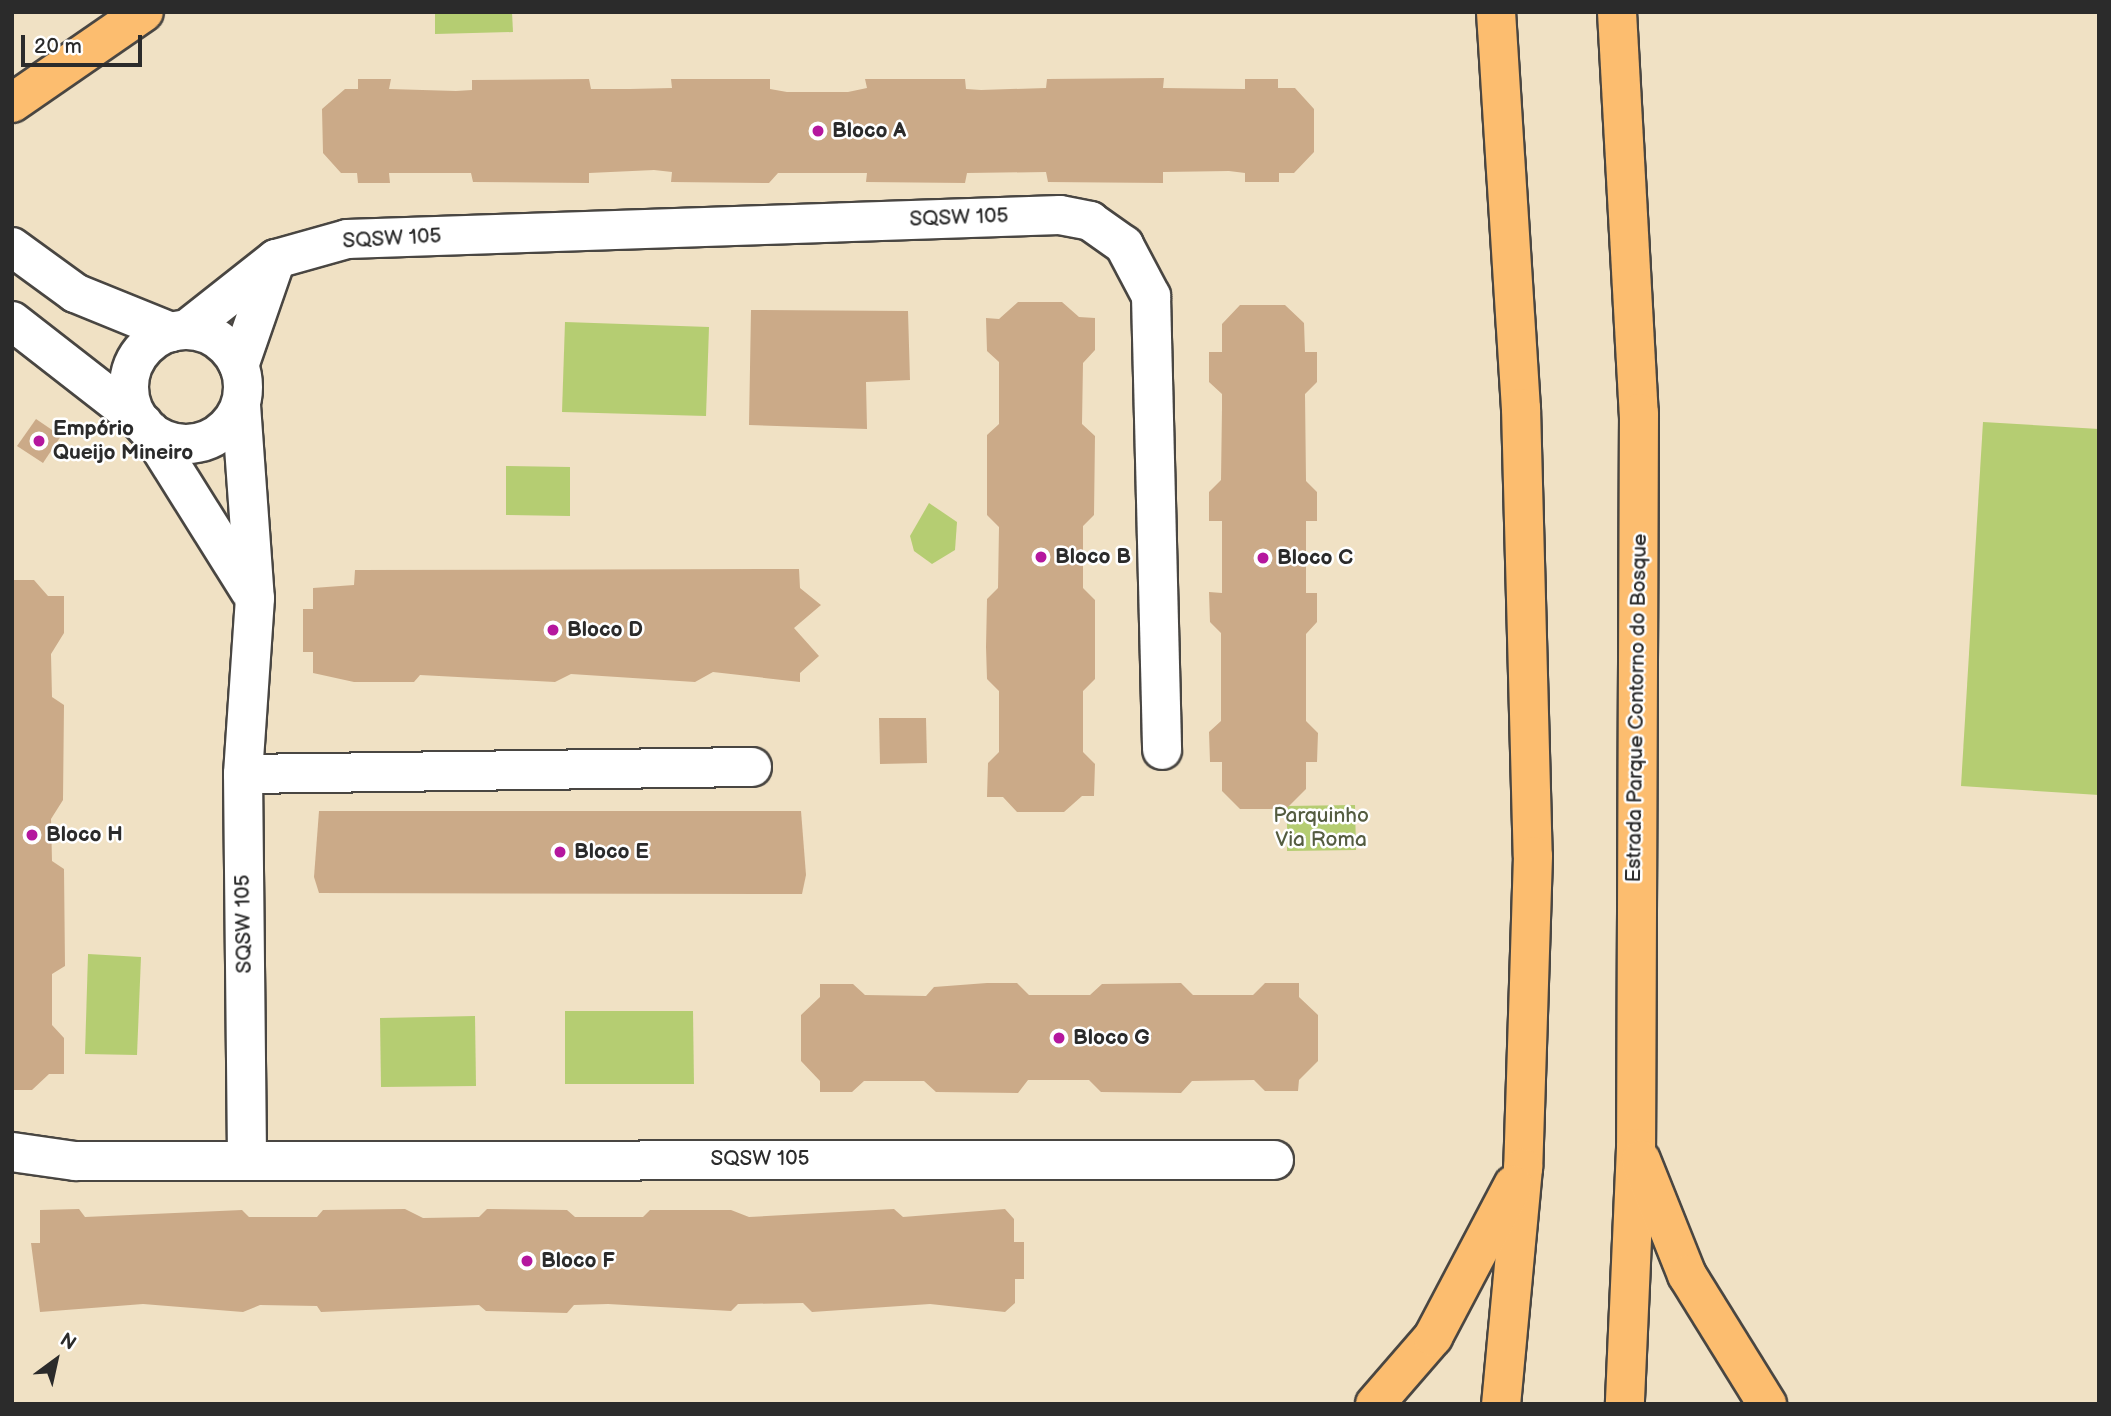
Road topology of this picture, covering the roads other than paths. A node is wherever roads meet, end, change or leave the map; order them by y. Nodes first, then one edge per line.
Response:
1 (144, 12) edge
2 (1627, 12) edge
3 (1493, 22) edge
4 (1618, 31) edge
5 (12, 103) edge
6 (12, 247) edge
7 (276, 259) junction
8 (12, 321) edge
9 (179, 331) junction
10 (239, 366) junction
11 (241, 405) junction
12 (146, 427) junction
13 (255, 598) junction
14 (1162, 750) dead end
15 (752, 767) dead end
16 (243, 774) junction
17 (1636, 1148) junction
18 (12, 1152) edge
19 (247, 1158) junction
20 (1274, 1160) dead end
21 (1523, 1168) junction
22 (1376, 1404) edge
23 (1500, 1404) edge
24 (1626, 1404) edge
25 (1767, 1404) edge

1 - 5 main road
2 - 4 main road, Estrada Parque Contorno do Bosque
3 - 21 main road
4 - 17 main road, Estrada Parque Contorno do Bosque
6 - 9 street
7 - 9 street, SQSW 105
7 - 10 street
7 - 14 street, SQSW 105
8 - 12 street
9 - 10 street
9 - 12 street
10 - 11 street
11 - 12 street
11 - 13 street, SQSW 105
12 - 13 street
13 - 16 street, SQSW 105
15 - 16 street
16 - 19 street, SQSW 105
17 - 24 main road, Estrada Parque Contorno do Bosque
17 - 25 main road
18 - 19 street, SQSW 105
19 - 20 street, SQSW 105
21 - 22 main road
21 - 23 main road

